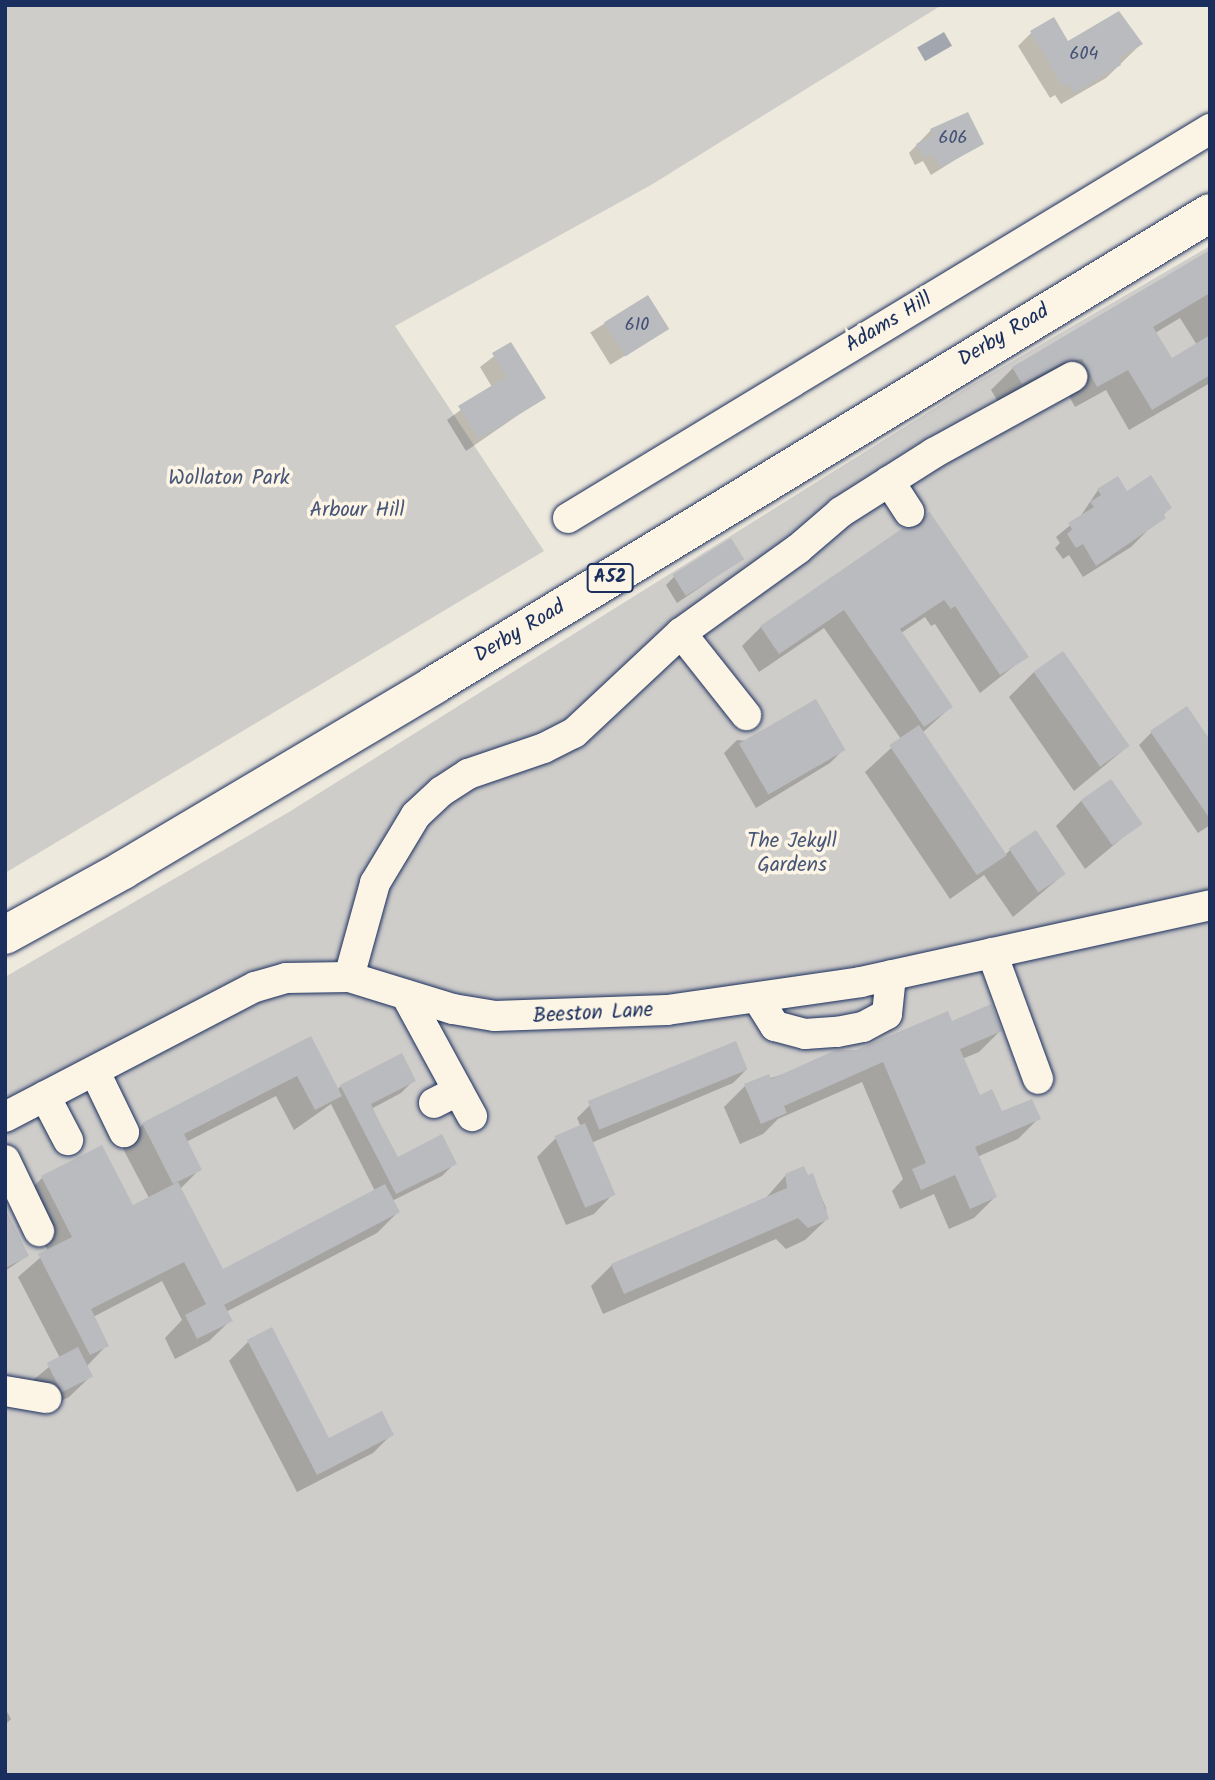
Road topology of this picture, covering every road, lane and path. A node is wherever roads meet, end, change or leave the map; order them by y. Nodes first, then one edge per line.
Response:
1 (1210, 129) edge
2 (1210, 212) edge
3 (1072, 377) dead end
4 (889, 481) junction
5 (909, 512) dead end
6 (568, 518) dead end
7 (681, 633) junction
8 (746, 715) dead end
9 (1210, 905) edge
10 (5, 935) edge
11 (992, 953) junction
12 (891, 975) junction
13 (349, 977) junction
14 (406, 995) junction
15 (758, 999) junction
16 (95, 1072) junction
17 (1038, 1079) dead end
18 (46, 1096) junction
19 (455, 1103) dead end
20 (5, 1118) edge
21 (124, 1132) dead end
22 (68, 1140) dead end
23 (5, 1160) edge
24 (39, 1231) dead end
25 (5, 1391) edge
26 (46, 1398) dead end

1 - 6 street, Adams Hill
2 - 10 highway, Derby Road / A52
3 - 4 street
4 - 5 street
4 - 7 street
7 - 8 street
7 - 13 street
9 - 11 street, Beeston Lane
11 - 12 street, Beeston Lane
11 - 17 street
12 - 15 street, Beeston Lane
12 - 15 street
13 - 14 street, Beeston Lane
13 - 16 street, Beeston Lane
14 - 15 street, Beeston Lane
14 - 19 street
16 - 18 street, Beeston Lane
16 - 21 street
18 - 20 street, Beeston Lane
18 - 22 street
23 - 24 street
25 - 26 street

